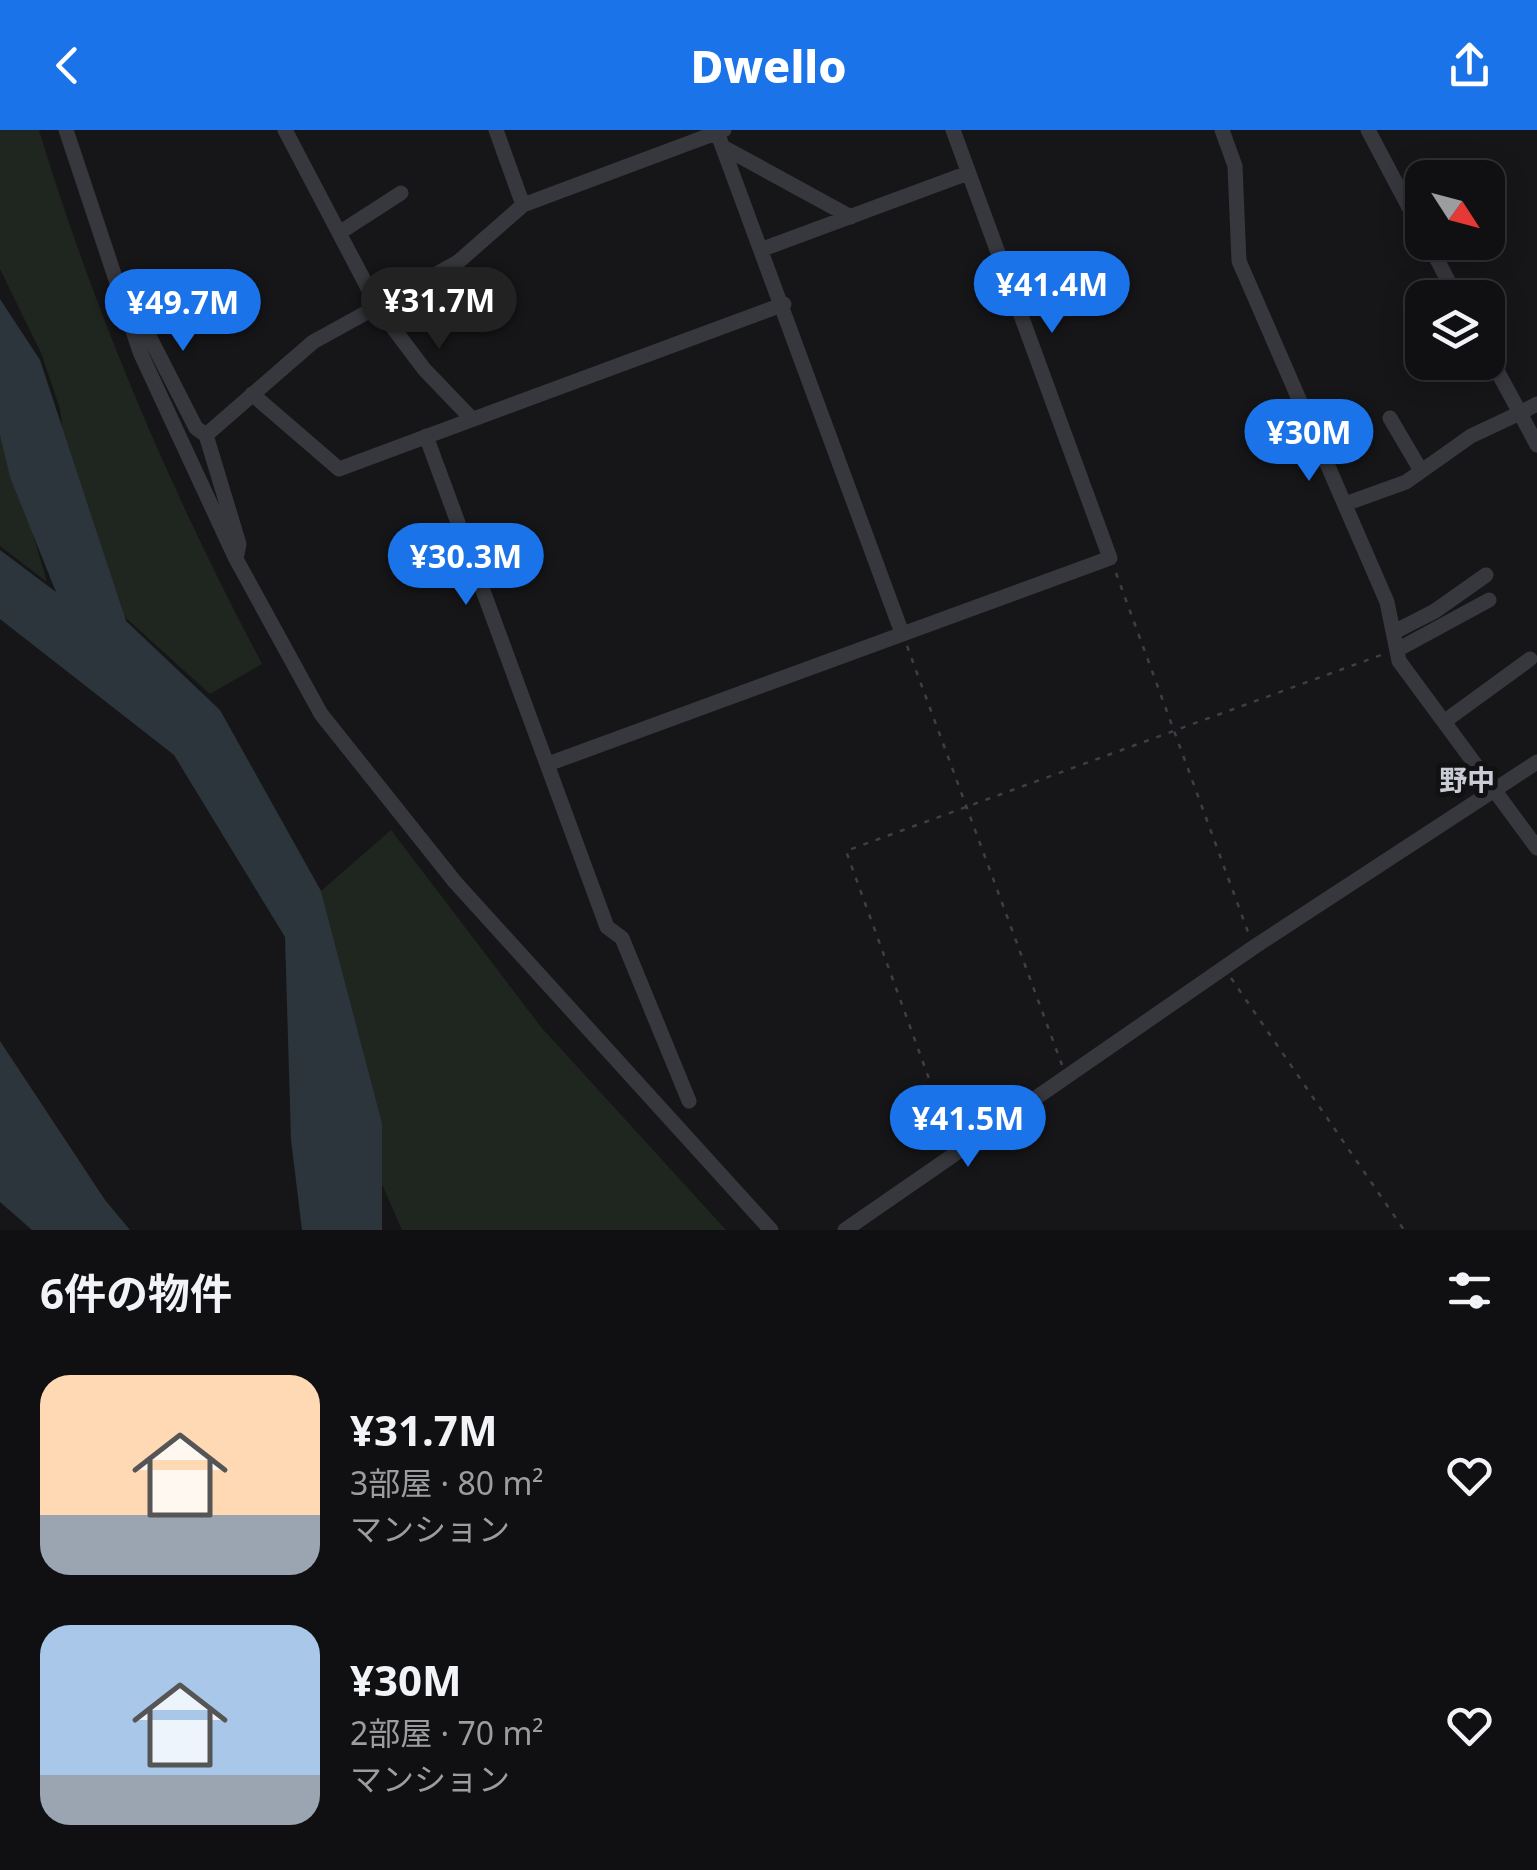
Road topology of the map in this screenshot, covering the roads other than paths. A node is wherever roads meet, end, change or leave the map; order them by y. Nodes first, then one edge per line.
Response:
1 (66, 130) edge
2 (496, 130) edge
3 (953, 130) edge
4 (1222, 130) edge
5 (1368, 130) edge
6 (289, 131) edge
7 (721, 136) edge
8 (968, 173) junction
9 (401, 193) dead end
10 (1405, 200) edge
11 (523, 204) junction
12 (850, 216) junction
13 (339, 233) junction
14 (763, 249) junction
15 (784, 304) junction
16 (379, 309) junction
17 (128, 317) junction
18 (1502, 380) edge
19 (252, 394) junction
20 (1537, 404) edge
21 (1520, 413) junction
22 (1390, 418) dead end
23 (472, 419) junction
24 (206, 435) junction
25 (426, 436) junction
26 (1537, 446) edge
27 (1420, 469) junction
28 (1345, 504) junction
29 (236, 559) junction
30 (1486, 574) dead end
31 (1489, 600) dead end
32 (1394, 632) junction
33 (902, 633) junction
34 (1397, 650) junction
35 (1530, 659) dead end
36 (1445, 721) junction
37 (1537, 762) edge
38 (548, 764) junction
39 (1496, 788) junction
40 (1537, 848) edge
41 (689, 1101) dead end
42 (771, 1230) edge
43 (845, 1230) edge

1 - 17 street
2 - 11 street
3 - 8 street
4 - 28 street
5 - 10 street
6 - 13 street
7 - 11 street
7 - 12 street
7 - 14 street
8 - 12 street
8 - 33 street
9 - 13 street
11 - 16 street
12 - 14 street
13 - 16 street
14 - 15 street
15 - 23 street
15 - 33 street
16 - 19 street
16 - 23 street
17 - 24 street
17 - 29 street
18 - 21 street
19 - 24 street
19 - 25 street
20 - 21 street
21 - 26 street
21 - 27 street
22 - 27 street
23 - 25 street
24 - 29 street
25 - 38 street
27 - 28 street
28 - 32 street
29 - 42 street
30 - 32 street
31 - 34 street
32 - 34 street
33 - 38 street
34 - 36 street
35 - 36 street
36 - 39 street
37 - 39 street
38 - 41 street
39 - 40 street
39 - 43 street

